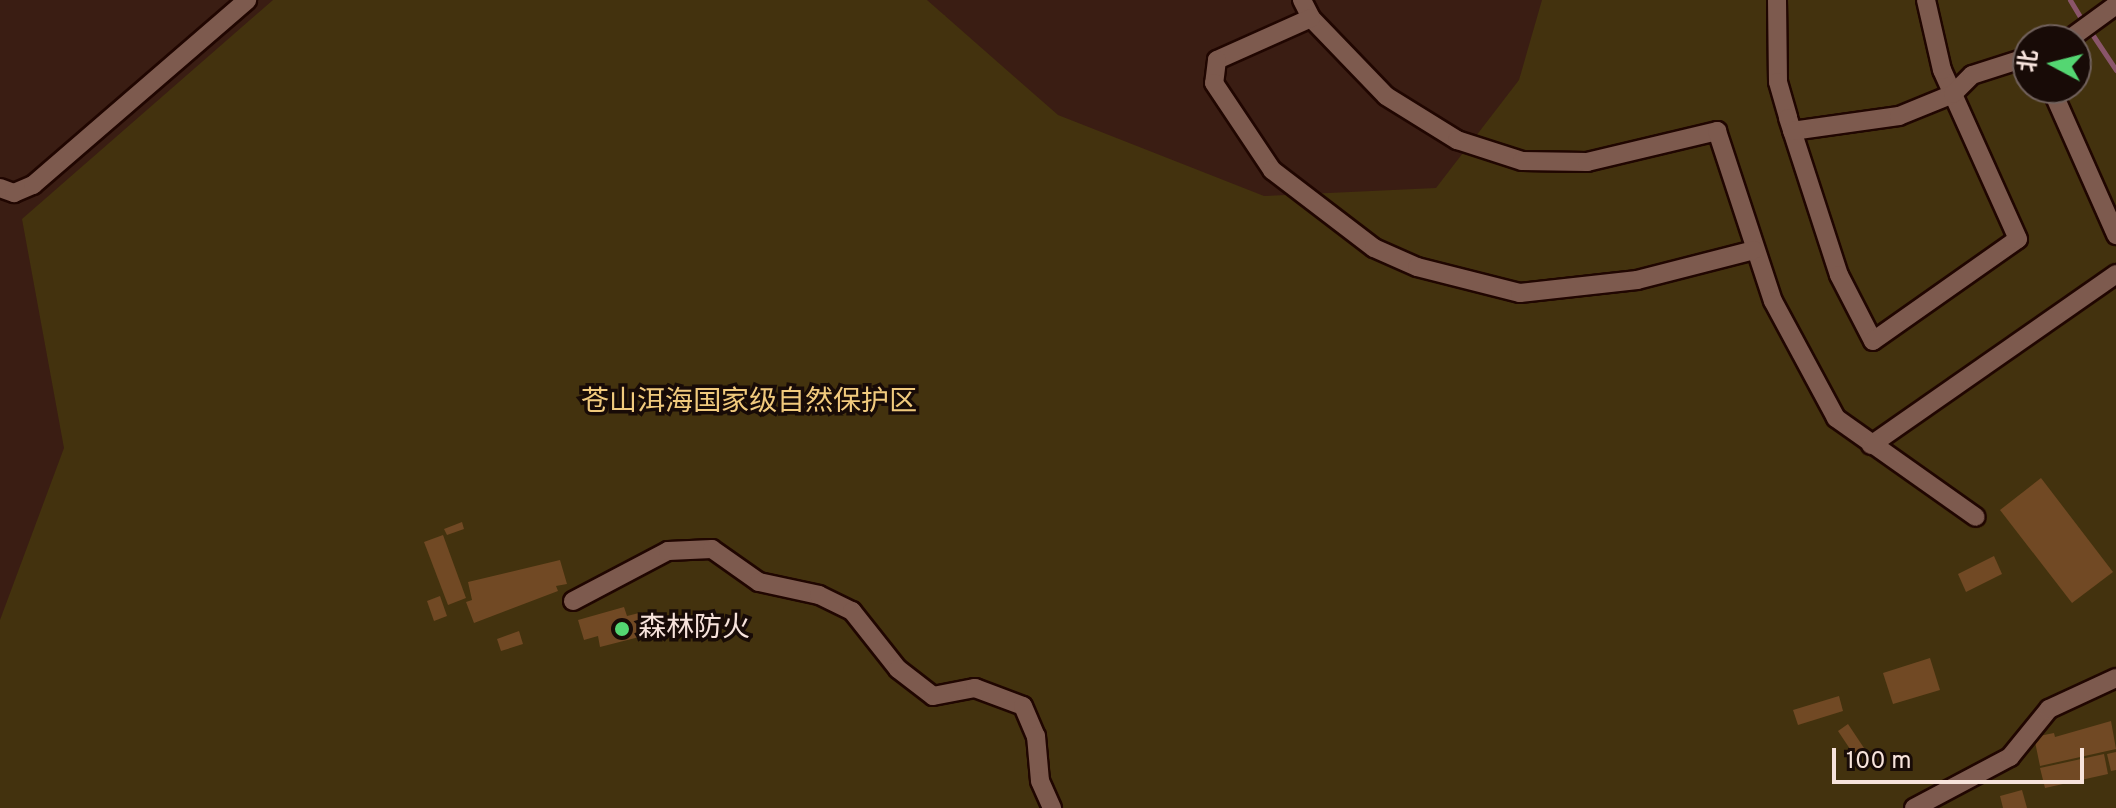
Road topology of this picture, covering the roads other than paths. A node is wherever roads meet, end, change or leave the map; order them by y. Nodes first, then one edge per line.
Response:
1 (247, 0) edge
2 (1302, 0) edge
3 (1777, 0) edge
4 (1926, 0) edge
5 (2116, 5) edge
6 (1311, 18) junction
7 (2090, 24) edge
8 (2012, 62) edge
9 (1953, 94) junction
10 (2058, 104) edge
11 (1792, 131) junction
12 (0, 188) edge
13 (2116, 235) edge
14 (1754, 250) junction
15 (2116, 274) edge
16 (1871, 445) junction
17 (1976, 517) dead end
18 (573, 601) dead end
19 (2116, 678) edge
20 (1052, 808) edge
21 (1914, 808) edge

1 - 12 street
2 - 6 street
3 - 11 street
4 - 9 street
5 - 7 street
6 - 14 street
6 - 14 street
8 - 9 street
9 - 11 street
9 - 11 street
10 - 13 street
14 - 16 street
15 - 16 street
16 - 17 street
18 - 20 street
19 - 21 street

